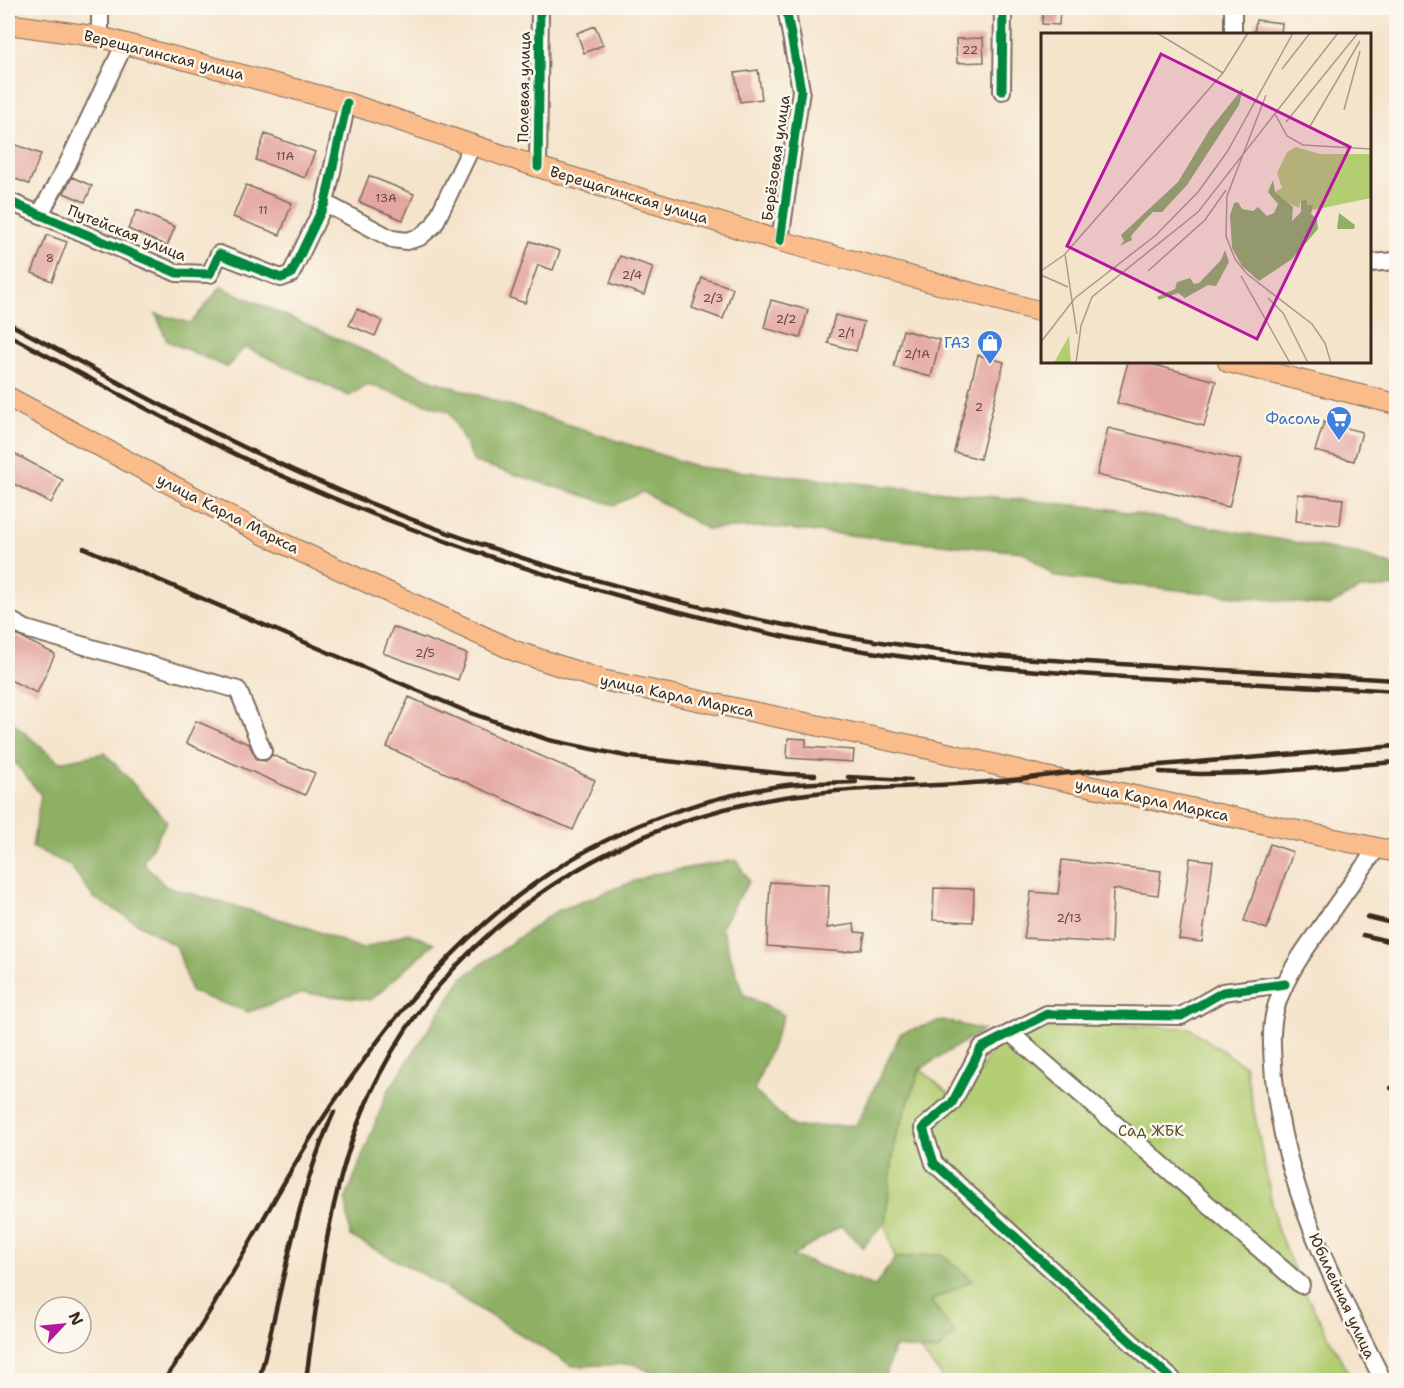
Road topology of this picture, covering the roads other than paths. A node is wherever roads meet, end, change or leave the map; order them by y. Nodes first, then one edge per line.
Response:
1 (100, 8) edge
2 (540, 8) edge
3 (786, 8) edge
4 (1003, 8) edge
5 (1233, 8) edge
6 (8, 24) edge
7 (1233, 33) edge
8 (100, 37) junction
9 (125, 43) junction
10 (1002, 91) dead end
11 (347, 103) junction
12 (473, 144) junction
13 (538, 167) junction
14 (8, 201) edge
15 (325, 203) junction
16 (40, 214) junction
17 (780, 241) junction
18 (1396, 261) edge
19 (1371, 263) edge
20 (1041, 312) edge
21 (1232, 363) edge
22 (8, 397) edge
23 (1396, 404) edge
24 (8, 619) edge
25 (263, 751) dead end
26 (1387, 850) edge
27 (1285, 984) junction
28 (1015, 1037) dead end
29 (1301, 1286) dead end
30 (1173, 1380) edge
31 (1383, 1380) edge

1 - 8 street
2 - 13 street, Полевая улица
3 - 17 street, Берёзовая улица
4 - 10 street
5 - 7 street
6 - 8 main road, Верещагинская улица
8 - 9 main road, Верещагинская улица
9 - 11 main road, Верещагинская улица
9 - 16 street
11 - 12 main road, Верещагинская улица
11 - 15 street, Путейская улица
12 - 13 main road, Верещагинская улица
12 - 15 street
13 - 17 main road, Верещагинская улица
14 - 16 street, Путейская улица
15 - 16 street, Путейская улица
17 - 20 main road, Верещагинская улица
18 - 19 street
21 - 23 main road
22 - 26 main road, улица Карла Маркса
24 - 25 street
26 - 27 street, Юбилейная улица
27 - 30 street
27 - 31 street, Юбилейная улица
28 - 29 street

